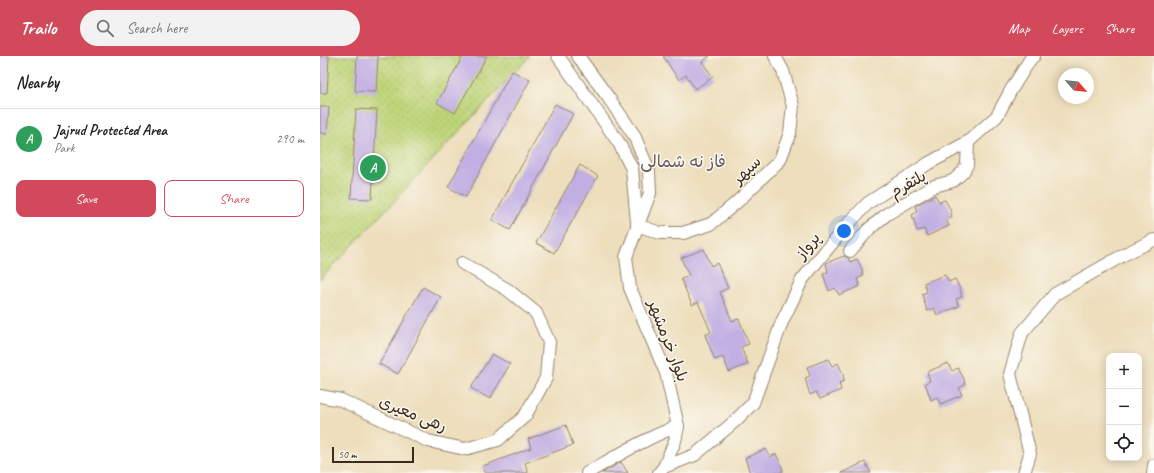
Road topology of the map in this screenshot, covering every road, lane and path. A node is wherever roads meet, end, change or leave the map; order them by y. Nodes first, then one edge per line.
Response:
1 (558, 56) edge
2 (578, 56) edge
3 (775, 56) edge
4 (1031, 57) edge
5 (968, 142) junction
6 (637, 225) junction
7 (1154, 240) edge
8 (850, 250) dead end
9 (462, 263) dead end
10 (320, 396) edge
11 (678, 426) junction
12 (1154, 465) edge
13 (662, 470) edge
14 (587, 473) edge
15 (1024, 473) edge
16 (1153, 473) edge

1 - 6 street, بلوار خرمشهر
2 - 6 street, بلوار خرمشهر
3 - 6 street, سپهر
4 - 5 street, پرواز
5 - 8 street, پلتفرم
5 - 13 street, پرواز
6 - 11 street, بلوار خرمشهر
7 - 15 street
9 - 10 street, رهی معیری
11 - 13 street, بلوار خرمشهر
11 - 14 street
12 - 16 street

